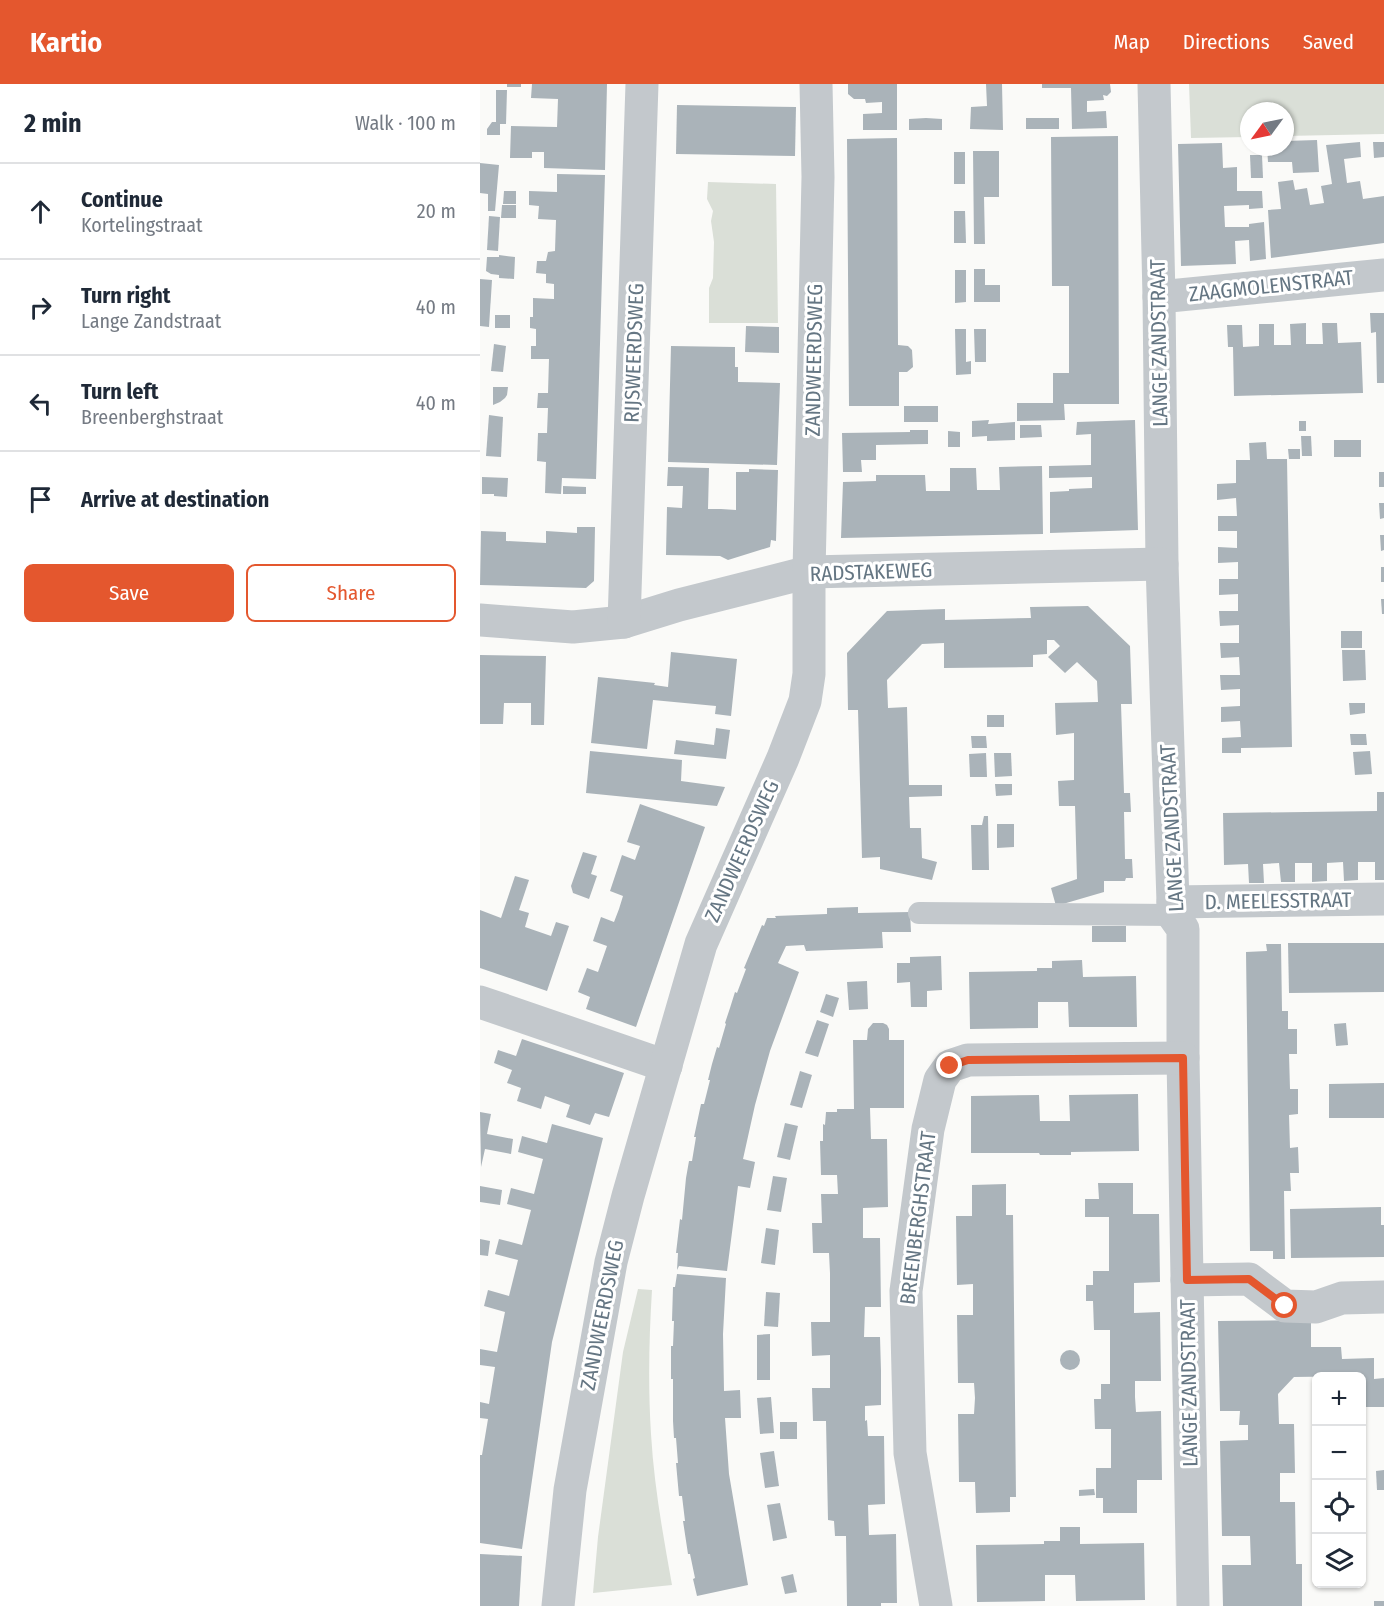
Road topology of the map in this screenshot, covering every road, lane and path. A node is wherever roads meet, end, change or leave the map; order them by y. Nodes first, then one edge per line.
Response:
1 (642, 84) edge
2 (816, 84) edge
3 (1154, 84) edge
4 (1384, 275) edge
5 (1159, 297) junction
6 (1162, 564) junction
7 (809, 572) junction
8 (480, 620) edge
9 (624, 622) junction
10 (1384, 899) edge
11 (1173, 909) junction
12 (919, 913) dead end
13 (480, 1002) edge
14 (1183, 1058) junction
15 (666, 1066) junction
16 (1187, 1280) junction
17 (1384, 1297) edge
18 (558, 1606) edge
19 (936, 1606) edge
20 (1193, 1606) edge

1 - 9 street, RIJSWEERDSWEG
2 - 7 street, ZANDWEERDSWEG
3 - 5 street, LANGE ZANDSTRAAT
4 - 5 street, ZAAGMOLENSTRAAT
5 - 6 street, LANGE ZANDSTRAAT
6 - 7 street, RADSTAKEWEG
6 - 11 street, LANGE ZANDSTRAAT
7 - 9 street, RADSTAKEWEG
7 - 15 street, ZANDWEERDSWEG
8 - 9 street, RADSTAKEWEG
10 - 11 street, D. MEELESSTRAAT
11 - 12 lane
11 - 14 street, LANGE ZANDSTRAAT
13 - 15 street
14 - 16 street, LANGE ZANDSTRAAT
14 - 19 street, BREENBERGHSTRAAT
15 - 18 street, ZANDWEERDSWEG
16 - 17 street
16 - 20 street, LANGE ZANDSTRAAT

